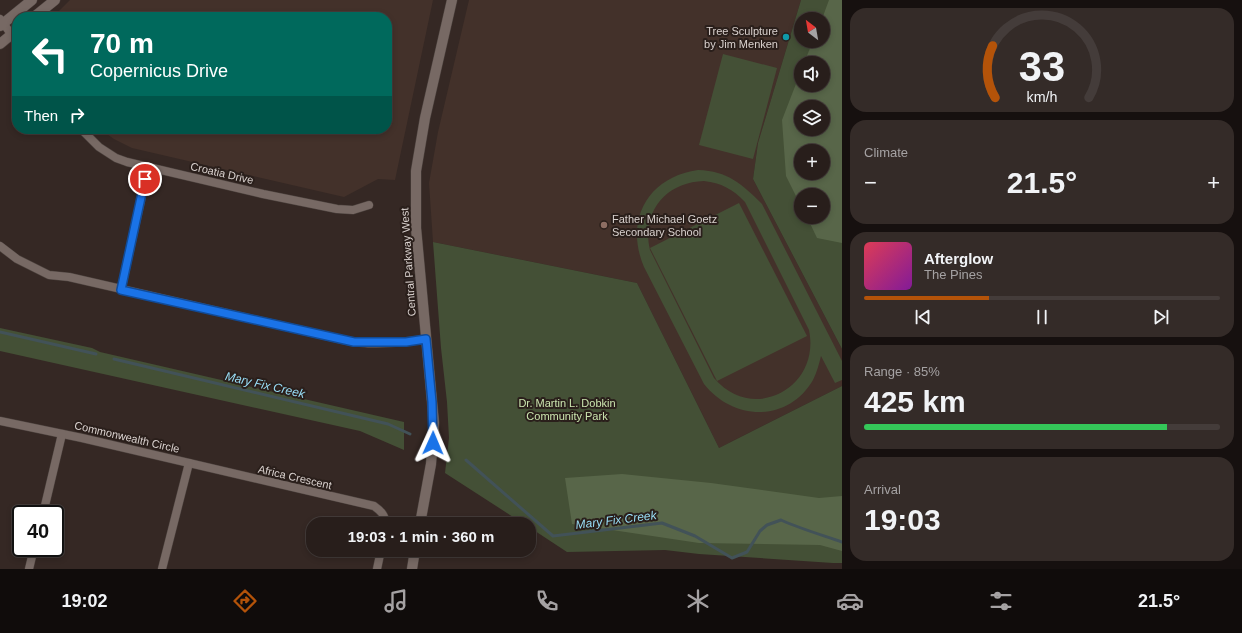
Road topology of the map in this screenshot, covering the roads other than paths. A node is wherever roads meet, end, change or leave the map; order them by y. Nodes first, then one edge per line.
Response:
1 (32, 0) edge
2 (55, 0) edge
3 (452, 0) edge
4 (15, 12) edge
5 (40, 12) edge
6 (12, 14) edge
7 (1, 22) edge
8 (12, 33) edge
9 (12, 38) edge
10 (0, 44) edge
11 (86, 134) edge
12 (148, 168) junction
13 (369, 205) dead end
14 (0, 246) edge
15 (121, 290) junction
16 (426, 339) junction
17 (0, 421) edge
18 (62, 434) junction
19 (189, 463) junction
20 (45, 505) edge
21 (384, 517) edge
22 (422, 517) edge
23 (32, 557) edge
24 (380, 557) edge
25 (414, 557) edge
26 (29, 569) edge
27 (162, 569) edge
28 (377, 569) edge
29 (412, 569) edge

1 - 4 street
2 - 5 street
3 - 16 street, Central Parkway West
6 - 7 street
7 - 8 street
9 - 10 street
11 - 12 street, Croatia Drive
12 - 13 street, Croatia Drive
12 - 15 street
14 - 15 street
15 - 16 street
16 - 22 street, Central Parkway West
17 - 18 street, Commonwealth Circle
18 - 19 street, Commonwealth Circle
18 - 20 street
19 - 21 street, Africa Crescent
19 - 27 street, Commonwealth Circle
23 - 26 street
24 - 28 street
25 - 29 street

